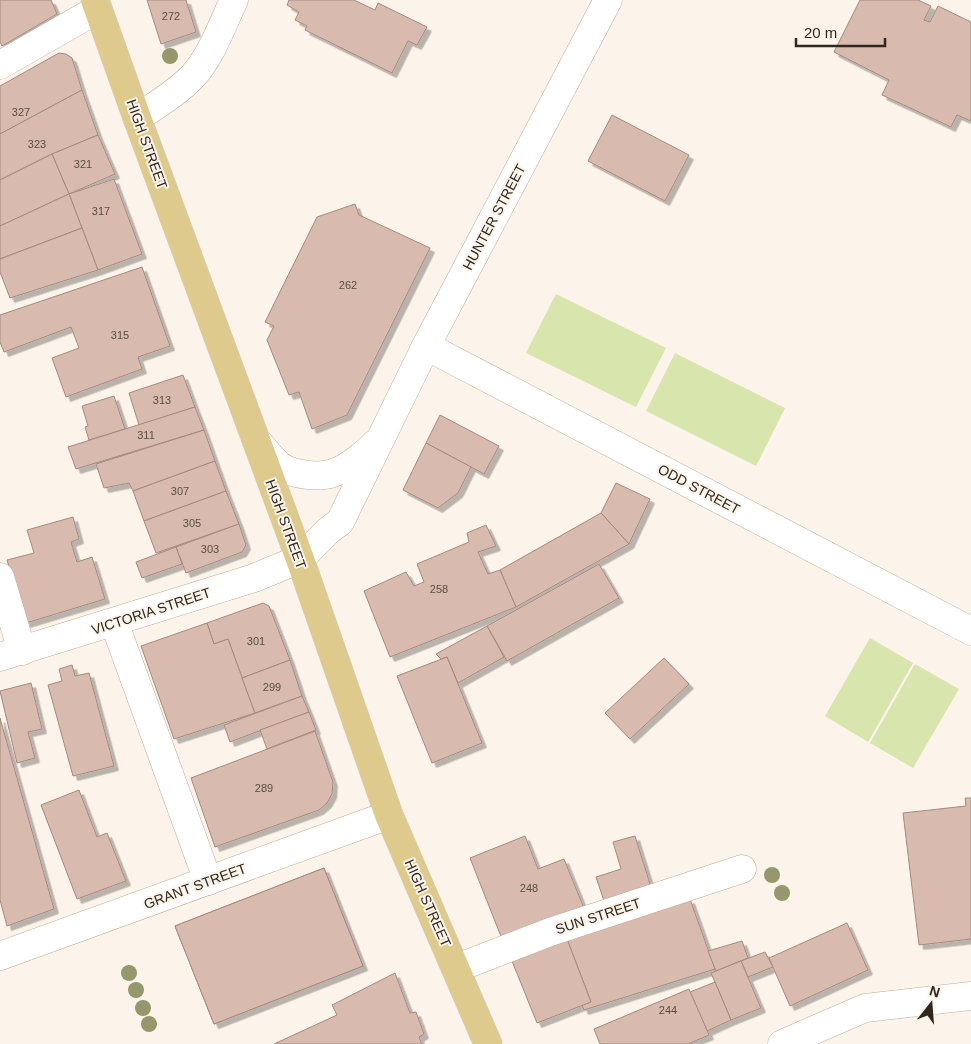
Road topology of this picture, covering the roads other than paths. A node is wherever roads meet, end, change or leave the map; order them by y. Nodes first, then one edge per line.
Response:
1 (234, 0) edge
2 (608, 0) edge
3 (96, 4) edge
4 (0, 65) edge
5 (137, 118) junction
6 (426, 346) junction
7 (382, 436) junction
8 (256, 440) junction
9 (300, 560) junction
10 (0, 577) edge
11 (114, 622) junction
12 (971, 631) edge
13 (11, 654) edge
14 (389, 815) junction
15 (742, 869) dead end
16 (208, 881) junction
17 (0, 956) edge
18 (457, 968) junction
19 (971, 996) edge
20 (488, 1044) edge
21 (782, 1044) edge

1 - 5 street
2 - 6 street, HUNTER STREET
3 - 4 street
3 - 5 main road, HIGH STREET
5 - 8 main road, HIGH STREET
6 - 7 street, HUNTER STREET
6 - 12 street, ODD STREET
7 - 8 street, HUNTER STREET
7 - 9 street, HUNTER STREET
8 - 9 main road, HIGH STREET
9 - 11 street, VICTORIA STREET
9 - 14 main road, HIGH STREET
10 - 13 street
11 - 13 street, VICTORIA STREET
11 - 16 street
14 - 16 street, GRANT STREET
14 - 18 main road, HIGH STREET
15 - 18 street, SUN STREET
16 - 17 street, GRANT STREET
18 - 20 main road, HIGH STREET
19 - 21 street

